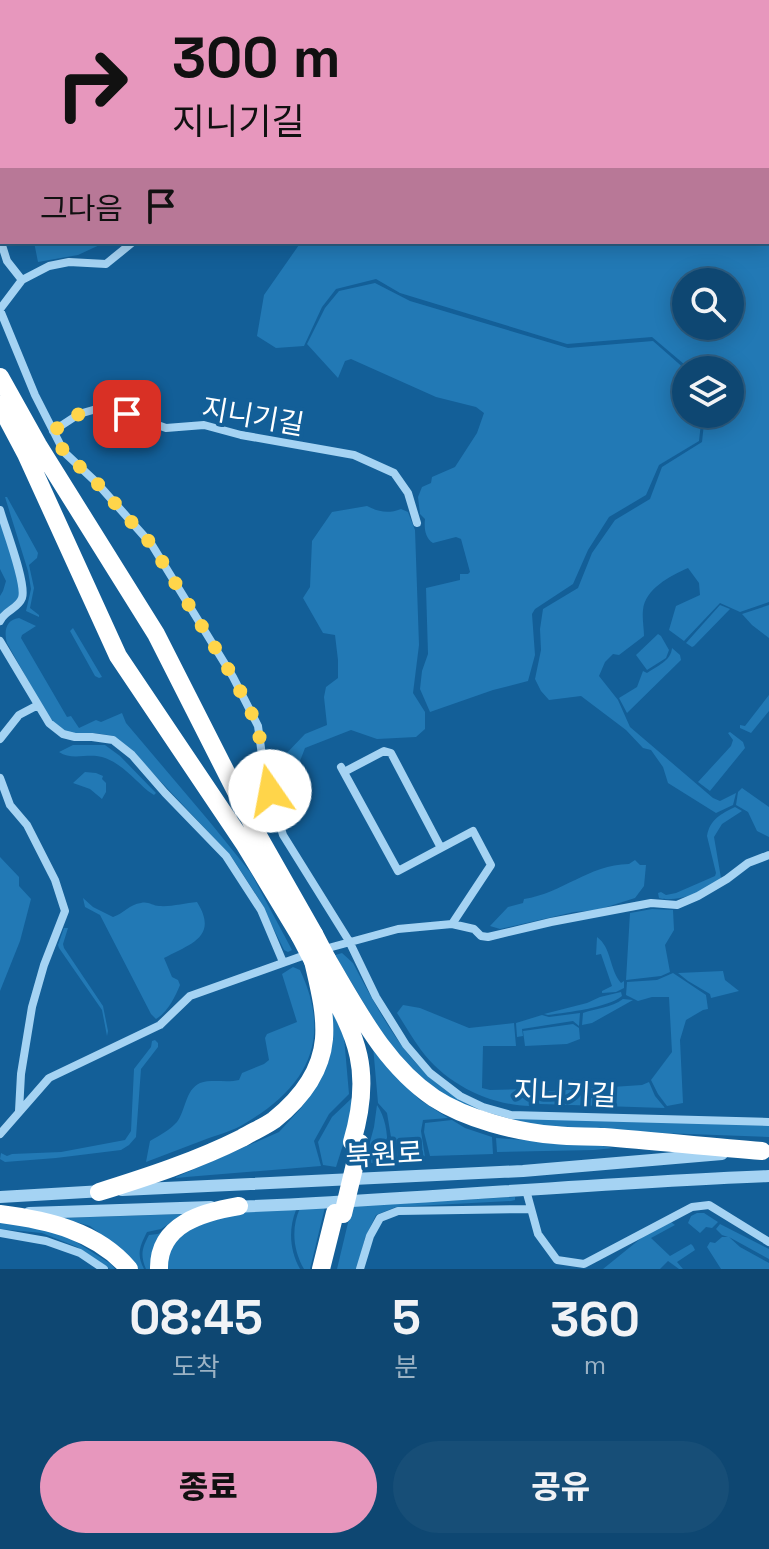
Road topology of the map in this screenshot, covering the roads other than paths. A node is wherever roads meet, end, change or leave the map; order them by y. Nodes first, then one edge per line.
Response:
1 (2, 244) edge
2 (131, 244) edge
3 (22, 280) junction
4 (0, 310) edge
5 (0, 377) edge
6 (0, 405) edge
7 (53, 431) junction
8 (0, 510) edge
9 (417, 523) dead end
10 (0, 621) edge
11 (0, 641) edge
12 (38, 705) junction
13 (0, 739) edge
14 (0, 778) edge
15 (441, 848) junction
16 (769, 855) edge
17 (452, 924) junction
18 (307, 935) junction
19 (349, 941) junction
20 (320, 960) junction
21 (283, 962) junction
22 (19, 1112) junction
23 (769, 1122) edge
24 (0, 1134) edge
25 (765, 1151) edge
26 (523, 1171) junction
27 (769, 1176) edge
28 (526, 1190) junction
29 (99, 1192) junction
30 (0, 1197) edge
31 (239, 1206) junction
32 (531, 1209) junction
33 (0, 1213) edge
34 (339, 1214) junction
35 (0, 1233) edge
36 (769, 1242) edge
37 (104, 1269) edge
38 (129, 1269) edge
39 (159, 1269) edge
40 (321, 1269) edge
41 (330, 1269) edge
42 (360, 1269) edge

1 - 3 street
2 - 3 street
3 - 4 street
4 - 7 street, 지니기길
5 - 18 highway
6 - 18 highway
7 - 9 street, 지니기길
7 - 19 street, 지니기길
8 - 10 street
11 - 12 street
12 - 13 street
12 - 21 street
14 - 22 street
15 - 15 street
15 - 17 street
16 - 17 street
17 - 19 street
18 - 20 highway, bridge
19 - 21 street
19 - 23 street, 지니기길
20 - 25 highway
20 - 29 highway
20 - 34 highway
21 - 22 street
22 - 24 street
25 - 26 street, 북원로
26 - 28 street
26 - 29 street, 북원로
27 - 28 street, 북원로
28 - 31 street, 북원로
28 - 32 street
29 - 30 street, 북원로
31 - 33 street, 북원로
31 - 39 highway
32 - 36 street
32 - 42 street
33 - 38 highway
34 - 40 highway
34 - 41 highway
35 - 37 street

